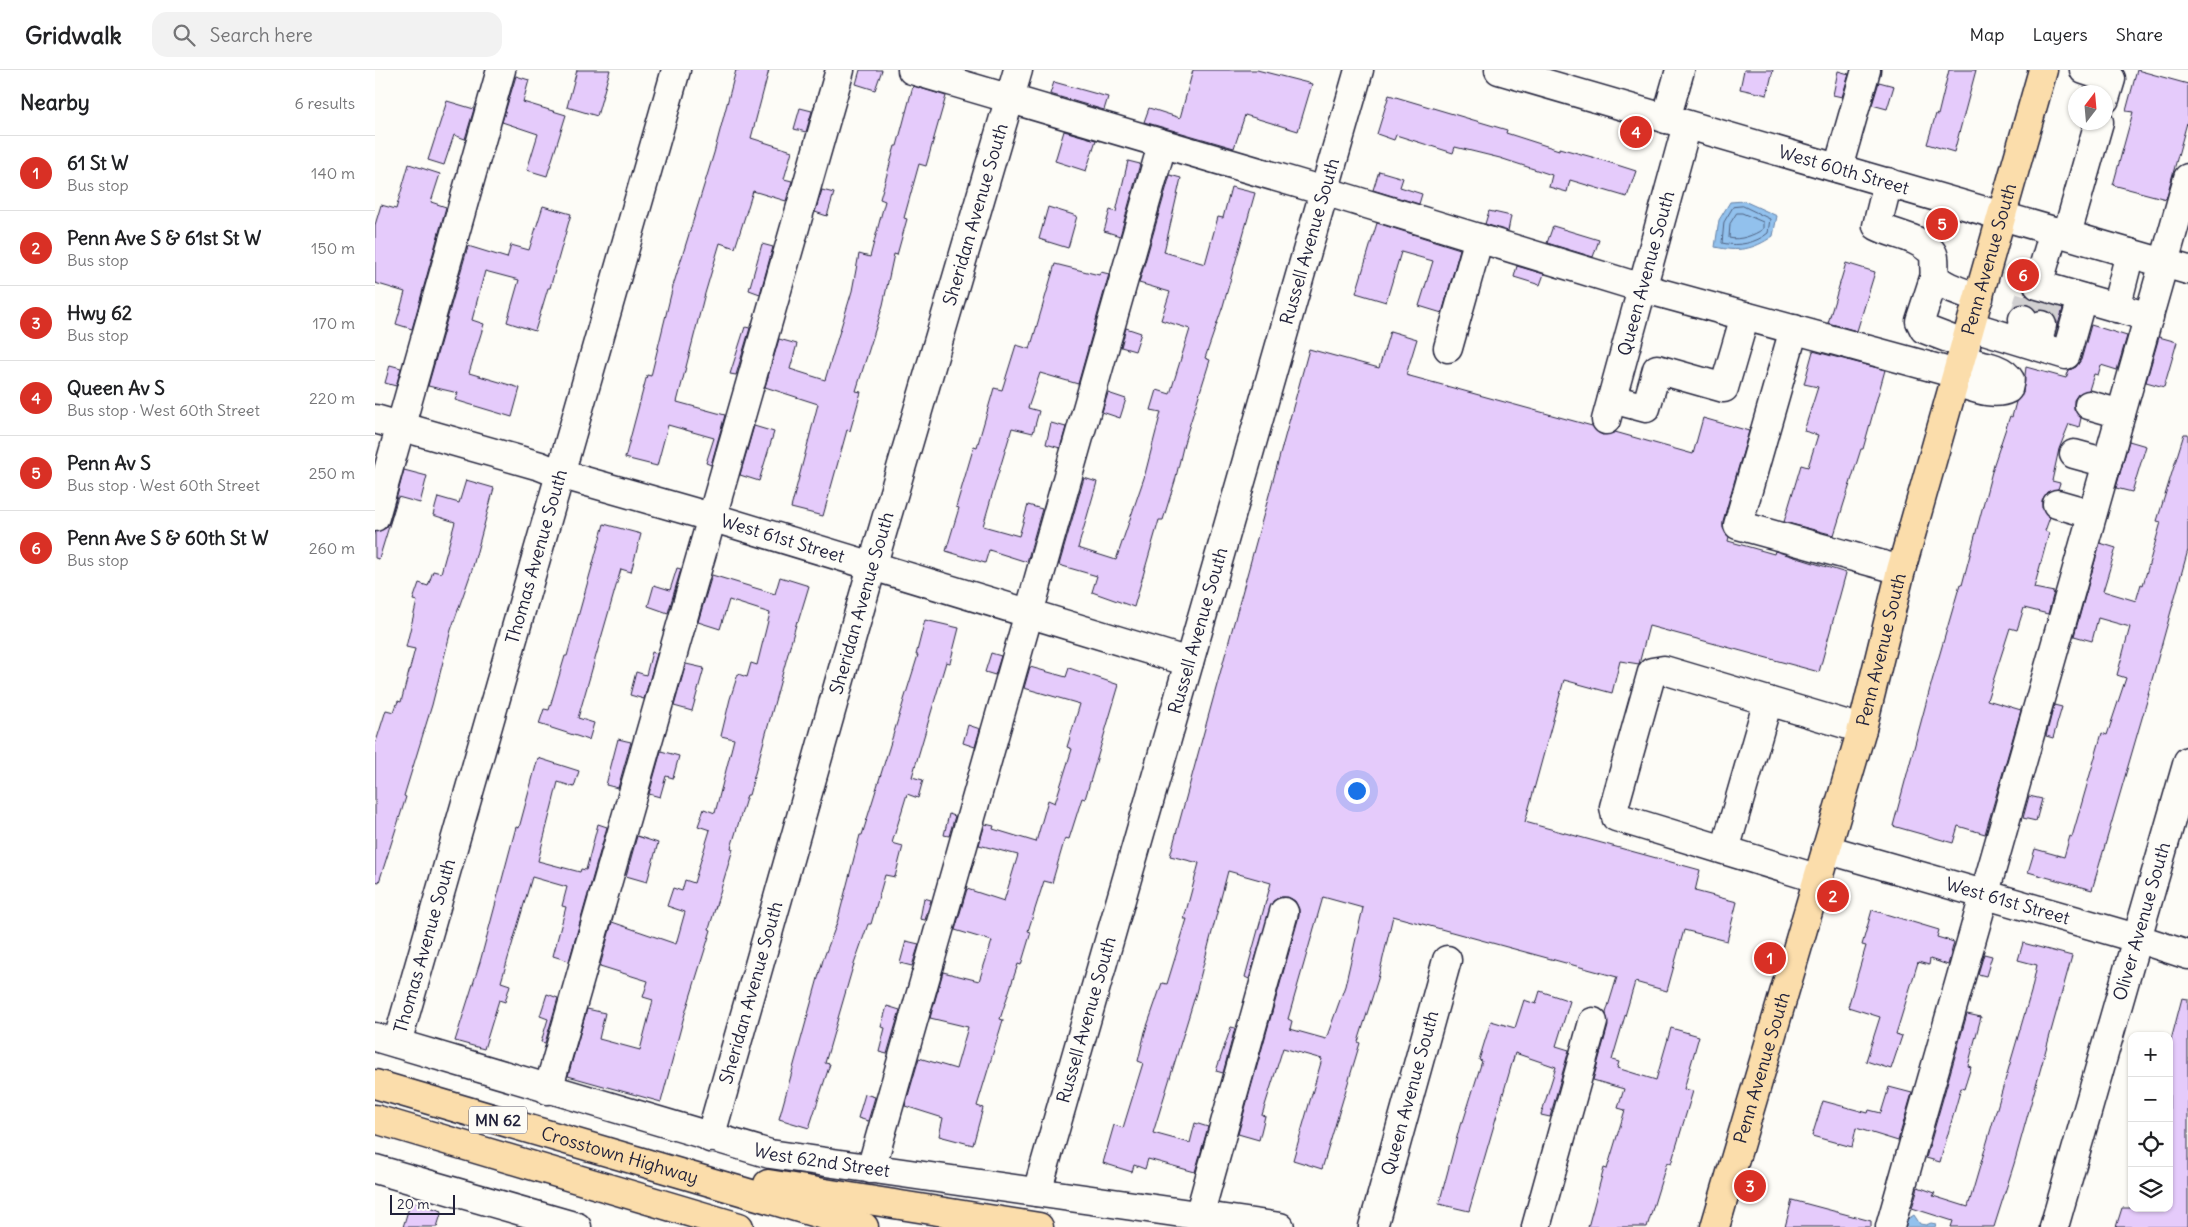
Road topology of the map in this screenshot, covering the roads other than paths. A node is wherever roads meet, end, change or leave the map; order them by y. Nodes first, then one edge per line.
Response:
1 (501, 70) edge
2 (676, 70) edge
3 (840, 70) edge
4 (912, 70) edge
5 (1018, 70) edge
6 (1359, 70) edge
7 (1499, 70) edge
8 (1680, 70) edge
9 (1866, 70) edge
10 (2043, 70) edge
11 (2084, 70) edge
12 (1527, 74) edge
13 (2109, 85) edge
14 (1010, 99) junction
15 (1676, 122) junction
16 (2096, 130) edge
17 (1162, 144) junction
18 (1838, 168) junction
19 (2188, 178) edge
20 (1888, 182) junction
21 (1324, 191) junction
22 (2002, 215) junction
23 (2061, 232) junction
24 (1479, 238) junction
25 (2130, 253) junction
26 (2176, 267) edge
27 (1935, 275) junction
28 (1642, 288) junction
29 (1979, 298) junction
30 (2116, 308) junction
31 (2049, 313) junction
32 (1745, 316) junction
33 (2149, 317) junction
34 (1794, 329) junction
35 (1449, 348) dead end
36 (1962, 358) junction
37 (2089, 405) dead end
38 (2121, 414) junction
39 (375, 419) edge
40 (401, 427) junction
41 (2074, 454) dead end
42 (2107, 463) junction
43 (560, 474) junction
44 (2057, 504) dead end
45 (2092, 514) junction
46 (375, 518) edge
47 (713, 518) junction
48 (873, 568) junction
49 (1901, 570) junction
50 (1029, 615) junction
51 (1189, 662) junction
52 (1768, 701) junction
53 (1862, 730) junction
54 (2188, 761) edge
55 (1827, 849) junction
56 (1725, 850) junction
57 (1819, 879) junction
58 (1983, 895) junction
59 (1284, 912) dead end
60 (2136, 938) junction
61 (2188, 955) edge
62 (1447, 960) dead end
63 (1593, 1022) dead end
64 (386, 1040) edge
65 (375, 1084) edge
66 (548, 1090) junction
67 (375, 1119) edge
68 (710, 1138) junction
69 (621, 1157) junction
70 (375, 1169) edge
71 (871, 1169) junction
72 (621, 1191) junction
73 (1037, 1192) junction
74 (1199, 1216) junction
75 (577, 1227) edge
76 (707, 1227) edge
77 (739, 1227) edge
78 (864, 1227) edge
79 (1039, 1227) edge
80 (1279, 1227) edge
81 (1373, 1227) edge
82 (1536, 1227) edge
83 (1715, 1227) edge
84 (1890, 1227) edge
85 (2055, 1227) edge

1 - 40 street
2 - 43 street, Thomas Avenue South
3 - 47 street
4 - 14 street
5 - 14 street, Sheridan Avenue South
6 - 21 street, Russell Avenue South
7 - 12 street, West 60th Street
8 - 15 street, Queen Avenue South
9 - 18 street
10 - 22 main road, Penn Avenue South
11 - 13 street
12 - 15 street, West 60th Street
14 - 17 street
14 - 48 street, Sheridan Avenue South
15 - 18 street, West 60th Street
15 - 28 street, Queen Avenue South
16 - 23 street
17 - 21 street
17 - 50 street
18 - 20 street, West 60th Street
19 - 26 street
20 - 22 street, West 60th Street
20 - 27 street
21 - 24 street
21 - 51 street, Russell Avenue South
22 - 23 street, West 60th Street
22 - 29 main road, Penn Avenue South
23 - 25 street, West 60th Street
23 - 31 street
24 - 28 street
24 - 35 street
25 - 26 street, West 60th Street
25 - 30 street
26 - 33 street
27 - 29 street
27 - 36 street
28 - 32 street
28 - 32 street, Queen Avenue South
29 - 36 main road, Penn Avenue South
30 - 31 street
30 - 33 street
31 - 36 street
32 - 34 street
33 - 38 street
34 - 36 street
34 - 49 street
36 - 49 main road, Penn Avenue South
37 - 38 street
38 - 42 street
39 - 40 street, West 61st Street
40 - 43 street, West 61st Street
40 - 46 street
41 - 42 street
42 - 45 street
43 - 47 street, West 61st Street
43 - 64 street, Thomas Avenue South
44 - 45 street
45 - 58 street
47 - 48 street, West 61st Street
47 - 66 street
48 - 50 street, West 61st Street
48 - 68 street, Sheridan Avenue South
49 - 53 main road, Penn Avenue South
50 - 51 street, West 61st Street
50 - 71 street
51 - 73 street, Russell Avenue South
52 - 53 street
52 - 56 street
52 - 56 street
53 - 55 main road, Penn Avenue South
54 - 60 street, Oliver Avenue South
55 - 57 main road, Penn Avenue South
55 - 58 street, West 61st Street
56 - 57 street
57 - 83 main road, Penn Avenue South
58 - 60 street, West 61st Street
58 - 84 street
59 - 74 street
60 - 61 street, West 61st Street
60 - 85 street, Oliver Avenue South
62 - 81 street, Queen Avenue South
63 - 82 street
64 - 66 street, West 62nd Street
65 - 69 main road, Crosstown Highway / MN 62
66 - 68 street, West 62nd Street
67 - 72 main road, Crosstown Highway / MN 62
68 - 71 street, West 62nd Street
69 - 78 main road, Crosstown Highway / MN 62
69 - 79 main road
70 - 75 street
71 - 73 street, West 62nd Street
72 - 76 main road
72 - 77 main road, Crosstown Highway / MN 62
73 - 74 street, West 62nd Street
74 - 80 street, West 62nd Street

